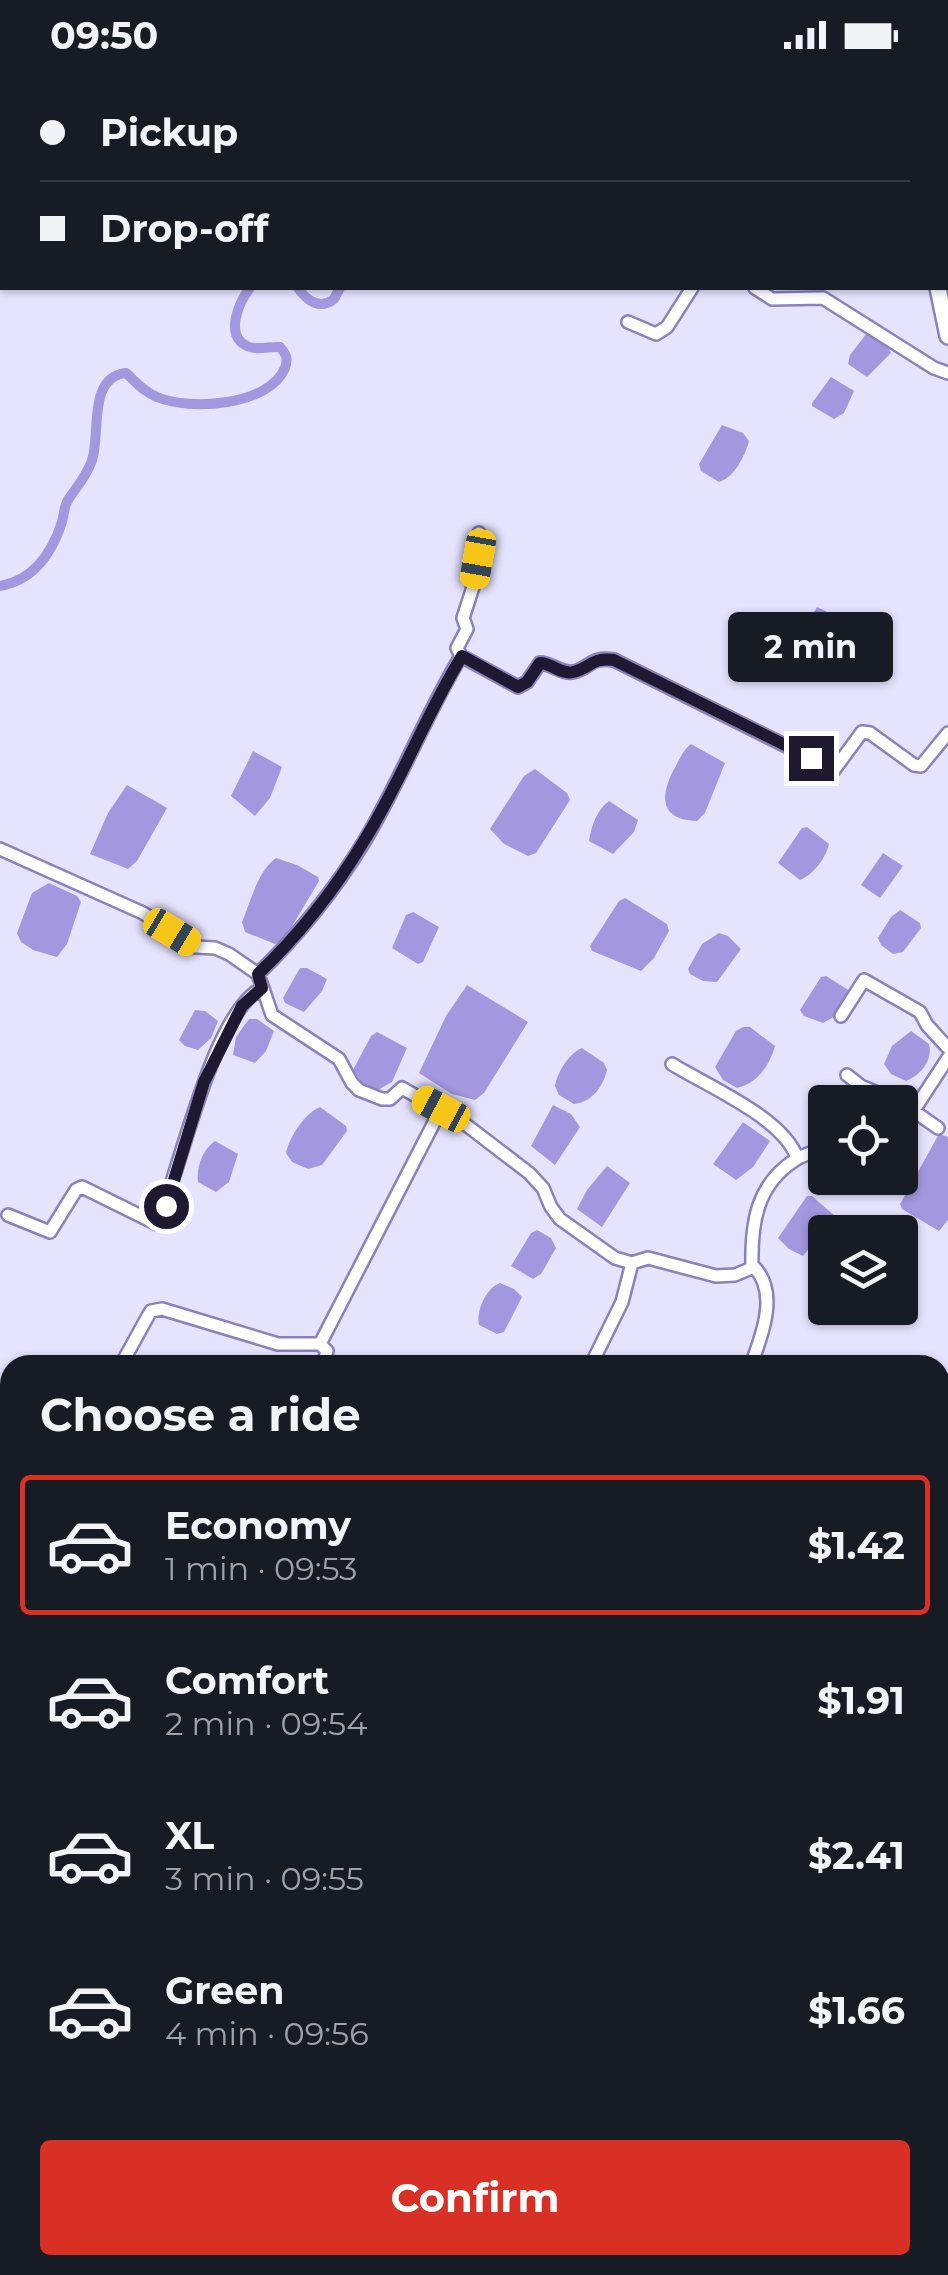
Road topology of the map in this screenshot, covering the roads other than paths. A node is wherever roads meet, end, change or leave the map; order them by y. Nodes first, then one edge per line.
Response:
1 (691, 290) edge
2 (758, 290) edge
3 (938, 290) edge
4 (628, 322) dead end
5 (948, 336) edge
6 (948, 373) edge
7 (479, 533) dead end
8 (462, 656) junction
9 (948, 733) edge
10 (0, 849) edge
11 (258, 974) junction
12 (262, 988) junction
13 (841, 1016) dead end
14 (948, 1048) edge
15 (948, 1058) edge
16 (672, 1064) dead end
17 (846, 1075) dead end
18 (857, 1085) edge
19 (918, 1104) edge
20 (441, 1109) junction
21 (918, 1113) edge
22 (938, 1128) dead end
23 (808, 1153) edge
24 (797, 1158) junction
25 (8, 1215) dead end
26 (632, 1262) junction
27 (752, 1267) junction
28 (320, 1344) junction
29 (127, 1355) edge
30 (326, 1355) edge
31 (596, 1355) edge
32 (756, 1355) edge

1 - 4 street
2 - 6 street
3 - 5 main road
7 - 8 street
8 - 9 street
8 - 11 street
10 - 11 street
11 - 12 street
12 - 20 street
12 - 25 street
13 - 14 street
15 - 19 street
16 - 24 street
17 - 18 street
20 - 26 street
20 - 28 street
21 - 22 street
23 - 24 street
24 - 27 street
26 - 27 street
26 - 31 street
27 - 32 street
28 - 29 street
28 - 30 street

